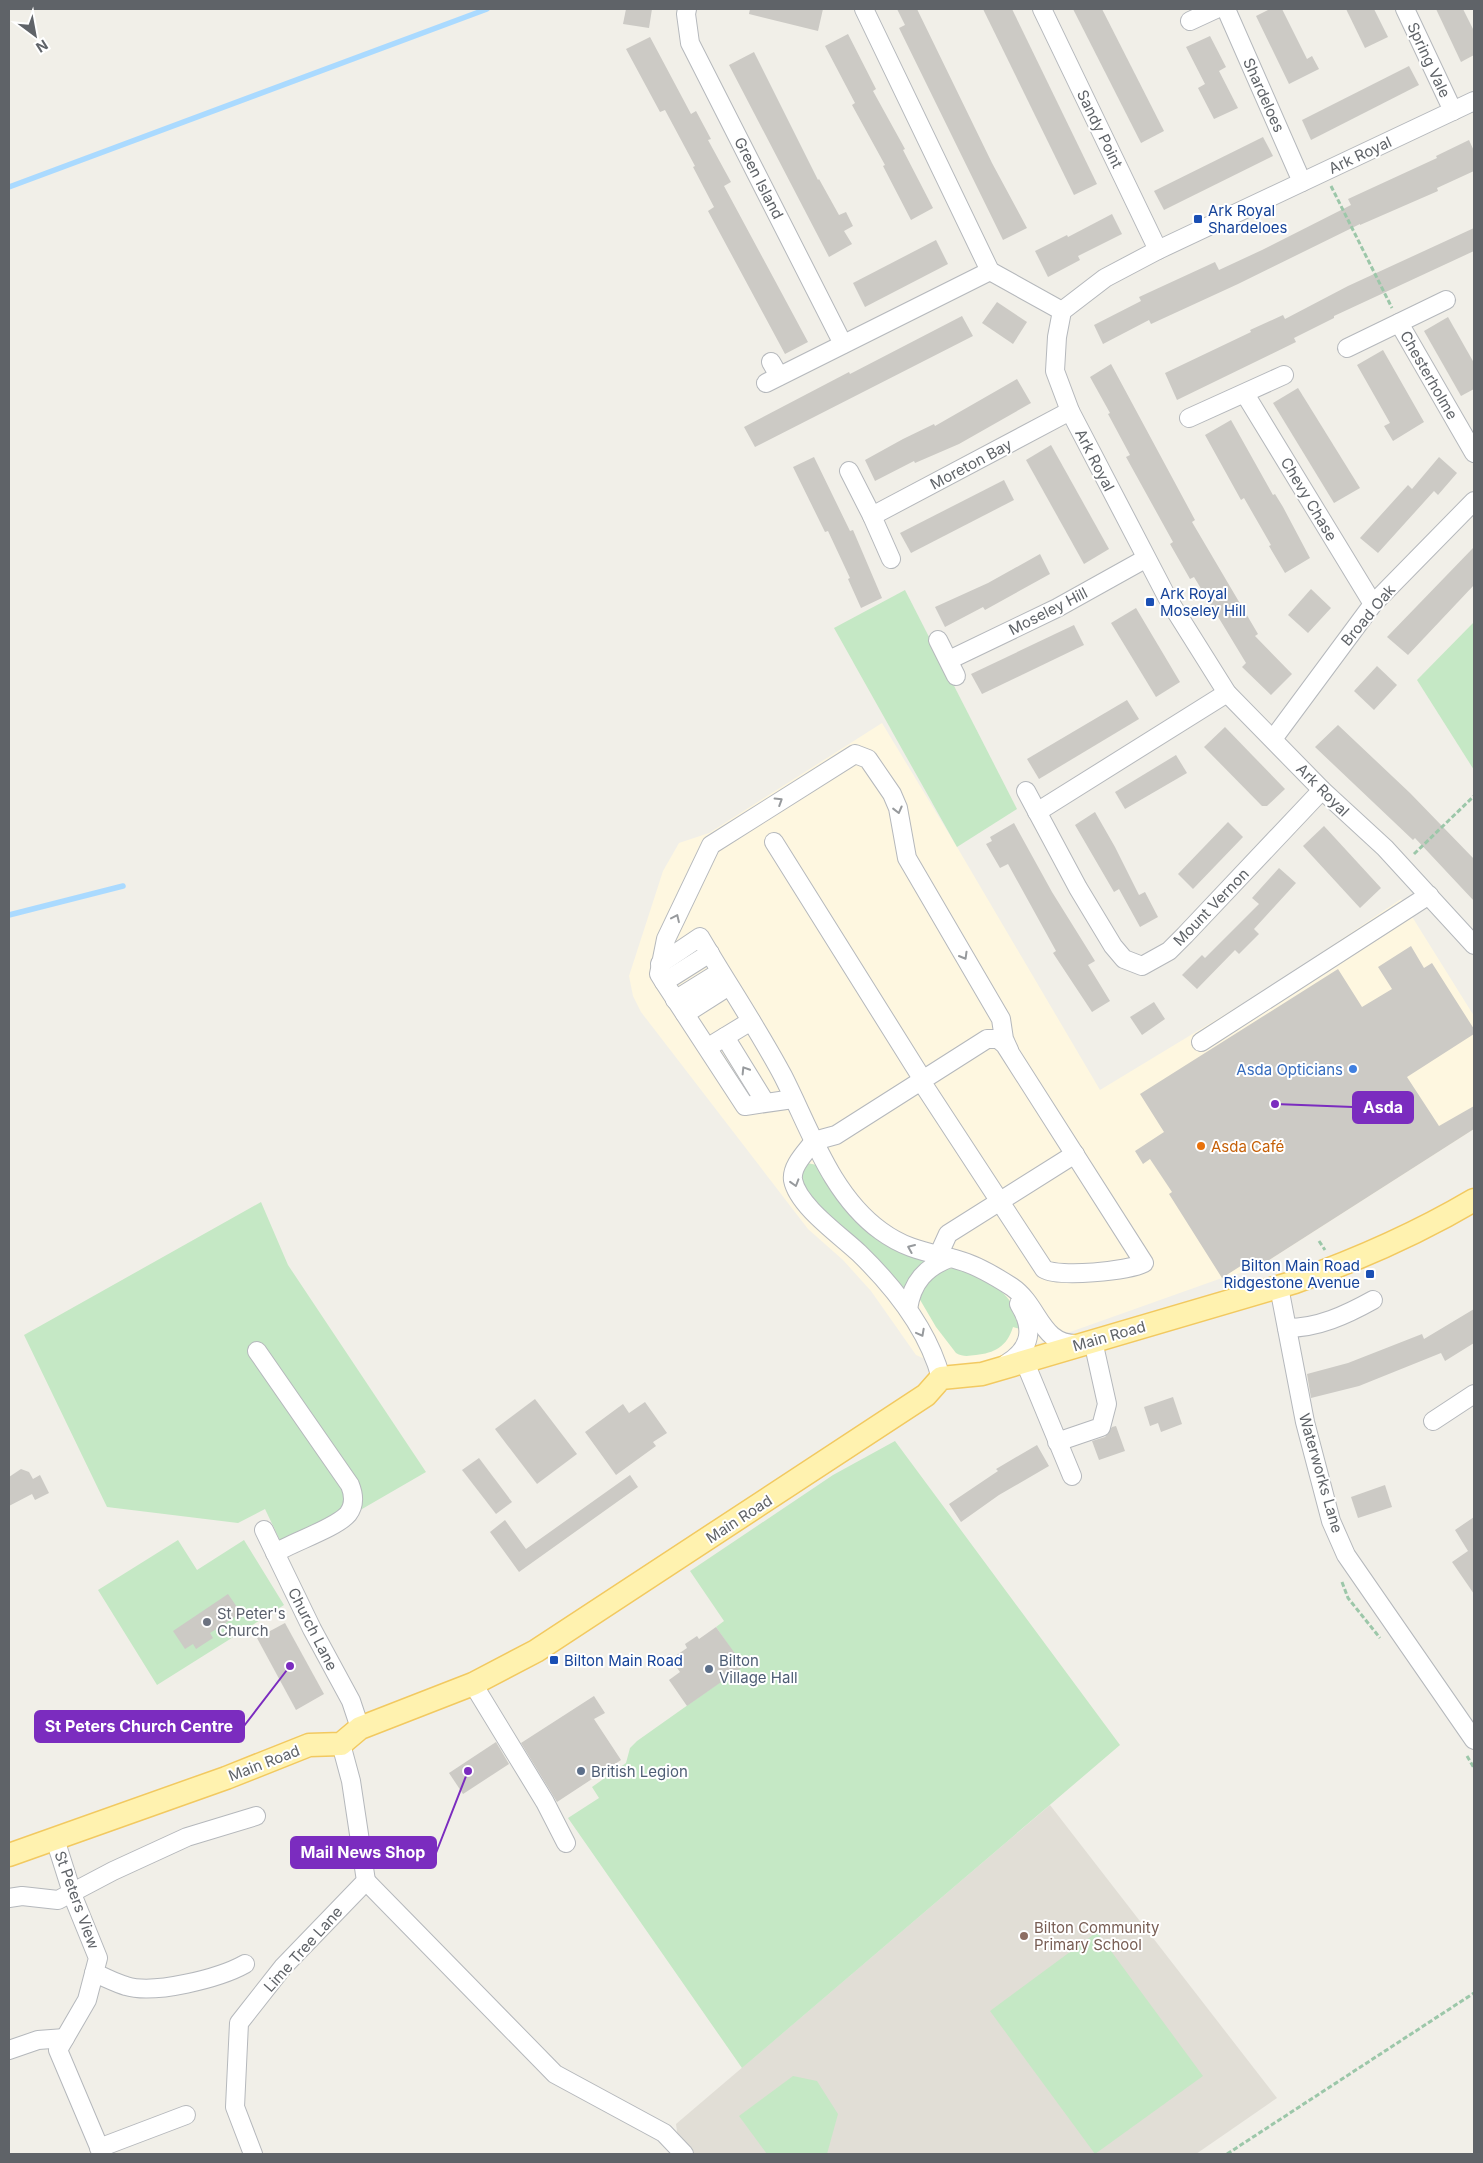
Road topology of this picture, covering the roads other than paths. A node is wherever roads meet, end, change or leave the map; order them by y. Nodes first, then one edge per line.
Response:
1 (687, 9) edge
2 (864, 9) edge
3 (1042, 9) edge
4 (1216, 9) edge
5 (1226, 9) edge
6 (1405, 9) edge
7 (1190, 21) dead end
8 (1474, 101) edge
9 (1453, 111) junction
10 (1302, 182) junction
11 (1158, 250) junction
12 (990, 270) junction
13 (1446, 300) dead end
14 (1062, 311) junction
15 (1399, 323) junction
16 (843, 344) junction
17 (1347, 348) dead end
18 (772, 374) dead end
19 (1284, 375) dead end
20 (1245, 394) junction
21 (1070, 411) junction
22 (1189, 418) dead end
23 (1474, 453) edge
24 (849, 471) dead end
25 (1474, 502) edge
26 (872, 516) junction
27 (890, 559) dead end
28 (1145, 559) junction
29 (1374, 604) junction
30 (938, 640) dead end
31 (1226, 693) junction
32 (1273, 739) junction
33 (1322, 790) junction
34 (1026, 791) dead end
35 (1037, 812) junction
36 (774, 842) dead end
37 (1429, 895) junction
38 (1474, 945) edge
39 (661, 973) junction
40 (725, 979) junction
41 (680, 1007) junction
42 (751, 1022) junction
43 (725, 1037) junction
44 (1201, 1042) dead end
45 (707, 1048) junction
46 (1012, 1054) junction
47 (922, 1080) junction
48 (793, 1099) junction
49 (765, 1102) junction
50 (814, 1141) junction
51 (1075, 1154) junction
52 (1474, 1200) edge
53 (999, 1202) junction
54 (944, 1257) junction
55 (993, 1275) junction
56 (1279, 1287) junction
57 (1373, 1300) dead end
58 (908, 1308) junction
59 (1287, 1328) junction
60 (1088, 1342) junction
61 (257, 1351) dead end
62 (1024, 1360) junction
63 (997, 1369) junction
64 (941, 1378) junction
65 (1474, 1394) edge
66 (1433, 1420) dead end
67 (1057, 1442) junction
68 (1072, 1476) dead end
69 (264, 1530) dead end
70 (275, 1552) junction
71 (473, 1684) junction
72 (360, 1728) junction
73 (1474, 1740) edge
74 (341, 1744) junction
75 (256, 1816) dead end
76 (54, 1839) junction
77 (566, 1843) dead end
78 (9, 1855) edge
79 (366, 1881) junction
80 (73, 1894) junction
81 (9, 1898) edge
82 (245, 1964) dead end
83 (94, 1972) junction
84 (65, 2038) junction
85 (9, 2050) edge
86 (186, 2115) dead end
87 (100, 2151) edge
88 (253, 2154) edge
89 (684, 2154) edge

1 - 16 street, Green Island
2 - 12 street
3 - 11 street, Sandy Point
4 - 7 street
5 - 10 street, Shardeloes
6 - 9 street, Spring Vale
8 - 9 street, Ark Royal
9 - 10 street, Ark Royal
10 - 11 street, Ark Royal
11 - 14 street, Ark Royal
12 - 14 street
12 - 16 street
13 - 15 street, Chesterholme
14 - 21 street, Ark Royal
15 - 17 street, Chesterholme
15 - 23 street, Chesterholme
16 - 18 street
19 - 20 street
20 - 22 street
20 - 29 street, Chevy Chase
21 - 26 street, Moreton Bay
21 - 28 street, Ark Royal
24 - 26 street
25 - 29 street, Broad Oak
26 - 27 street
28 - 30 street, Moseley Hill
28 - 31 street, Ark Royal
29 - 32 street, Broad Oak
31 - 32 street, Ark Royal
31 - 35 street
32 - 33 street, Ark Royal
33 - 35 street, Mount Vernon
33 - 37 street, Ark Royal
34 - 35 street, Mount Vernon
36 - 47 street
37 - 38 street, Ark Royal
37 - 44 street
39 - 40 street
39 - 41 street
39 -> 46 street
40 - 41 street
40 - 42 street
41 - 45 street
42 - 43 street
42 - 48 street
43 - 45 street
49 -> 43 street
45 - 49 street
46 - 47 street
46 - 51 street
47 - 50 street
47 - 53 street
48 - 49 street
48 - 50 street
54 -> 50 street
50 -> 58 street
51 - 53 street
51 - 53 street
52 - 56 main road, Main Road
53 - 54 street
54 - 55 street
54 - 58 street
55 - 60 street
55 - 63 street
56 - 59 street, Waterworks Lane
56 - 60 main road, Main Road
57 - 59 street
58 -> 64 street
59 - 73 street, Waterworks Lane
60 - 62 main road, Main Road
60 - 67 street
61 - 70 street
62 - 63 main road, Main Road
62 - 67 street
63 - 64 main road, Main Road
64 - 71 main road, Main Road
65 - 66 street
67 - 68 street
69 - 70 street, Church Lane
70 - 72 street, Church Lane
71 - 72 main road, Main Road
71 - 77 street
72 - 74 main road, Main Road
74 - 76 main road, Main Road
74 - 79 street
75 - 80 street
76 - 78 main road, Main Road
76 - 80 street, St Peters View
79 - 88 street, Lime Tree Lane
79 - 89 street
80 - 81 street
80 - 83 street, St Peters View
82 - 83 street
83 - 84 street, St Peters View
84 - 85 street
84 - 87 street, St Peters View
86 - 87 street

